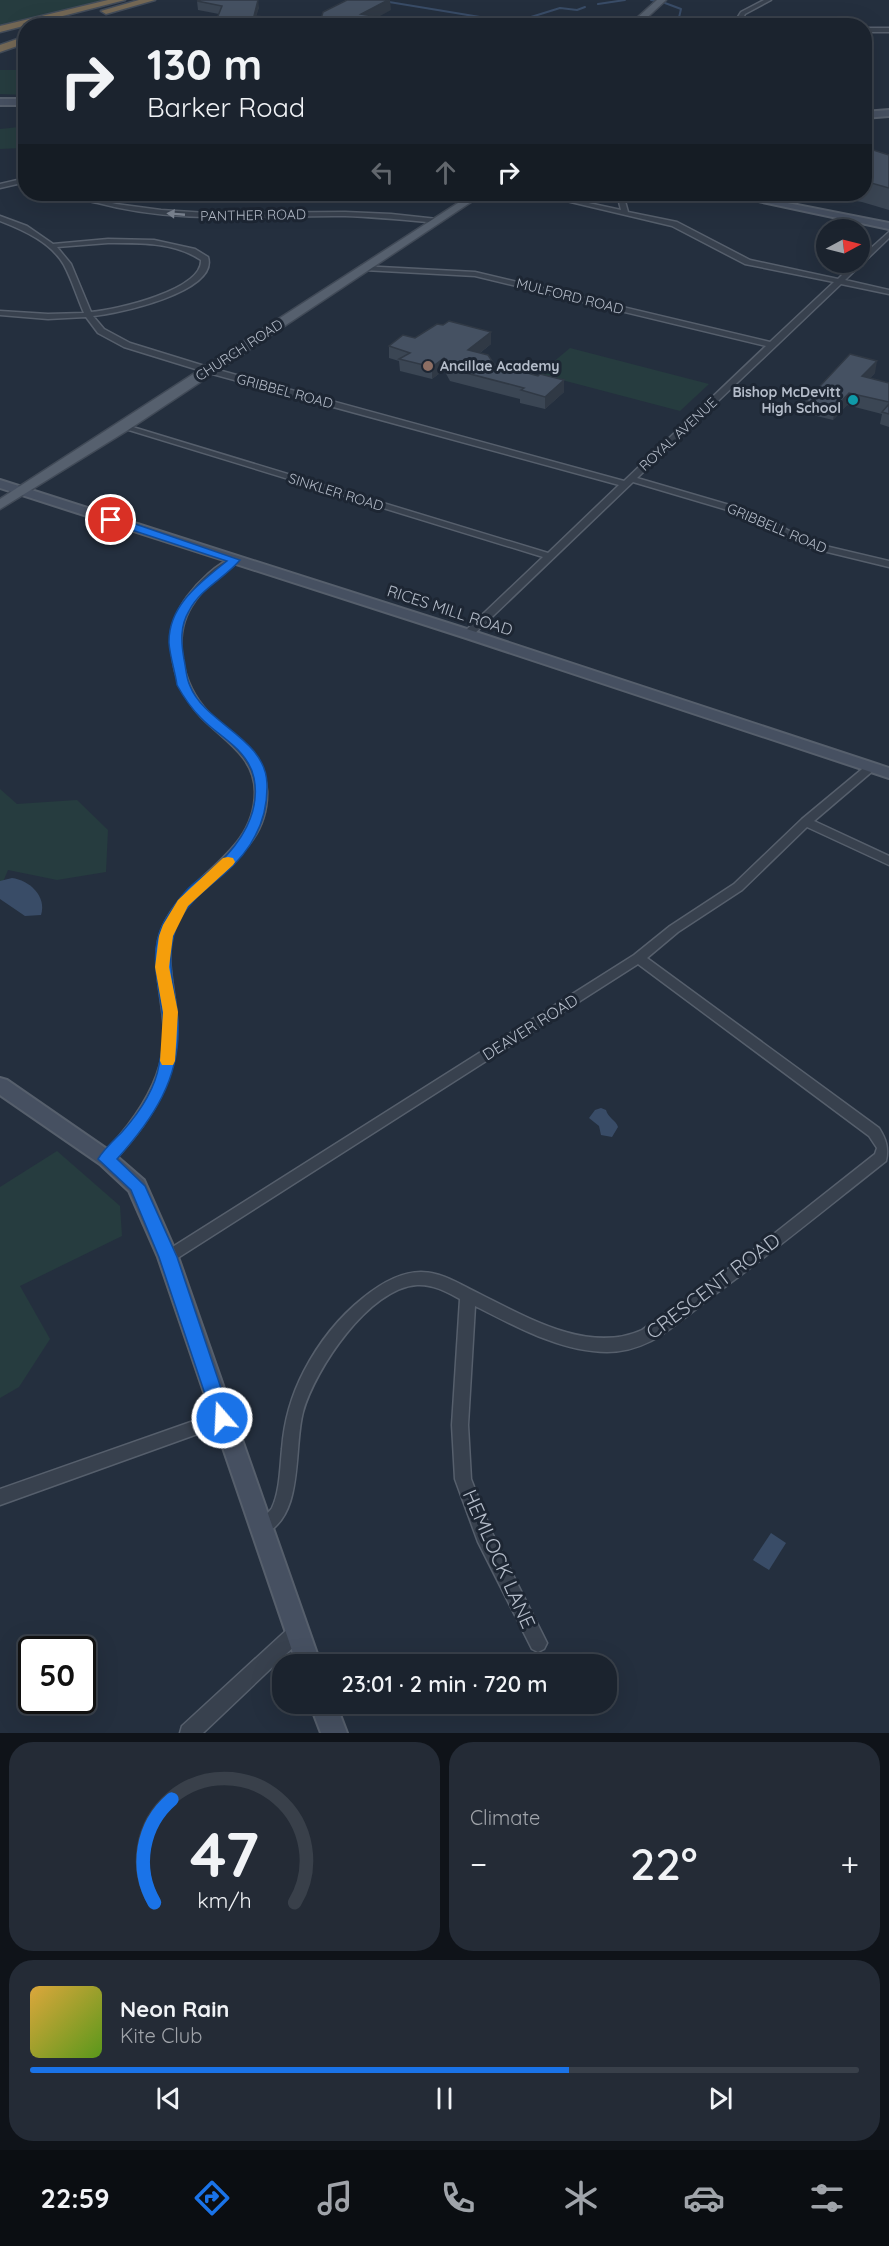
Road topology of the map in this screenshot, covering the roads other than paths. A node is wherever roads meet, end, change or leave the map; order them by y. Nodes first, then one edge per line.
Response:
1 (150, 0) edge
2 (662, 0) edge
3 (768, 0) edge
4 (126, 2) edge
5 (51, 18) edge
6 (62, 18) edge
7 (75, 18) edge
8 (84, 18) edge
9 (641, 18) edge
10 (740, 18) edge
11 (18, 25) edge
12 (0, 29) edge
13 (18, 29) edge
14 (872, 30) edge
15 (889, 30) edge
16 (0, 33) edge
17 (18, 34) edge
18 (0, 39) edge
19 (18, 42) edge
20 (0, 49) edge
21 (0, 102) edge
22 (18, 102) edge
23 (0, 108) edge
24 (18, 108) edge
25 (889, 113) edge
26 (872, 114) edge
27 (18, 182) edge
28 (0, 186) edge
29 (99, 201) edge
30 (467, 201) edge
31 (573, 201) edge
32 (622, 201) edge
33 (765, 201) edge
34 (625, 212) junction
35 (0, 218) edge
36 (437, 221) junction
37 (11, 223) junction
38 (889, 226) edge
39 (0, 228) edge
40 (889, 234) edge
41 (52, 246) junction
42 (364, 268) junction
43 (840, 282) junction
44 (889, 292) edge
45 (0, 313) edge
46 (88, 313) junction
47 (772, 345) junction
48 (208, 370) junction
49 (123, 427) junction
50 (628, 481) junction
51 (0, 484) edge
52 (22, 491) junction
53 (0, 505) edge
54 (549, 556) junction
55 (235, 560) junction
56 (889, 564) edge
57 (468, 634) junction
58 (871, 767) junction
59 (889, 773) edge
60 (806, 822) junction
61 (889, 861) edge
62 (638, 958) junction
63 (0, 1085) edge
64 (106, 1159) junction
65 (168, 1257) junction
66 (468, 1295) junction
67 (222, 1418) junction
68 (0, 1497) edge
69 (262, 1527) junction
70 (297, 1632) junction
71 (538, 1643) dead end
72 (305, 1654) edge
73 (327, 1714) edge
74 (189, 1733) edge
75 (334, 1733) edge

1 - 4 highway
2 - 9 main road
3 - 10 street
4 - 5 highway
4 - 6 highway
4 - 7 highway
4 - 8 highway
11 - 12 highway
13 - 16 highway
14 - 15 street
17 - 18 highway
19 - 20 highway
21 - 22 street
23 - 24 street
25 - 26 street
27 - 28 street
36 -> 29 street, PANTHER ROAD
30 - 36 main road, CHURCH ROAD
31 - 34 street
32 - 34 street
33 - 38 street
34 - 43 street
35 - 37 street, GRIBBEL ROAD
36 - 42 main road, CHURCH ROAD
37 - 39 street
37 - 41 street, GRIBBEL ROAD
40 - 43 street, ROYAL AVENUE
41 - 46 street, GRIBBEL ROAD
41 - 46 street
42 - 47 street, MULFORD ROAD
42 - 48 main road, CHURCH ROAD
43 - 44 street
43 - 47 street, ROYAL AVENUE
45 - 46 street
46 - 48 street, GRIBBEL ROAD
47 - 50 street, ROYAL AVENUE
48 - 49 main road, CHURCH ROAD
48 - 50 street, GRIBBEL ROAD
49 - 52 main road, CHURCH ROAD
49 - 54 street, SINKLER ROAD
50 - 54 street, ROYAL AVENUE
50 - 56 street, GRIBBELL ROAD
51 - 52 street, RICES MILL ROAD
52 - 53 main road, CHURCH ROAD
52 - 55 street, RICES MILL ROAD
54 - 57 street, ROYAL AVENUE
55 - 57 street, RICES MILL ROAD
55 - 64 street
57 - 58 street, RICES MILL ROAD
58 - 59 street, RICES MILL ROAD
58 - 60 street, DEAVER ROAD
60 - 61 street
60 - 62 street, DEAVER ROAD
62 - 65 street, DEAVER ROAD
62 - 66 street, CRESCENT ROAD
63 - 64 street
64 - 65 street
65 - 67 street
66 - 69 street, CRESCENT ROAD
66 - 71 street, HEMLOCK LANE
67 - 68 street
67 - 69 street
69 - 70 street
70 - 72 street
70 - 74 street
73 - 75 street

